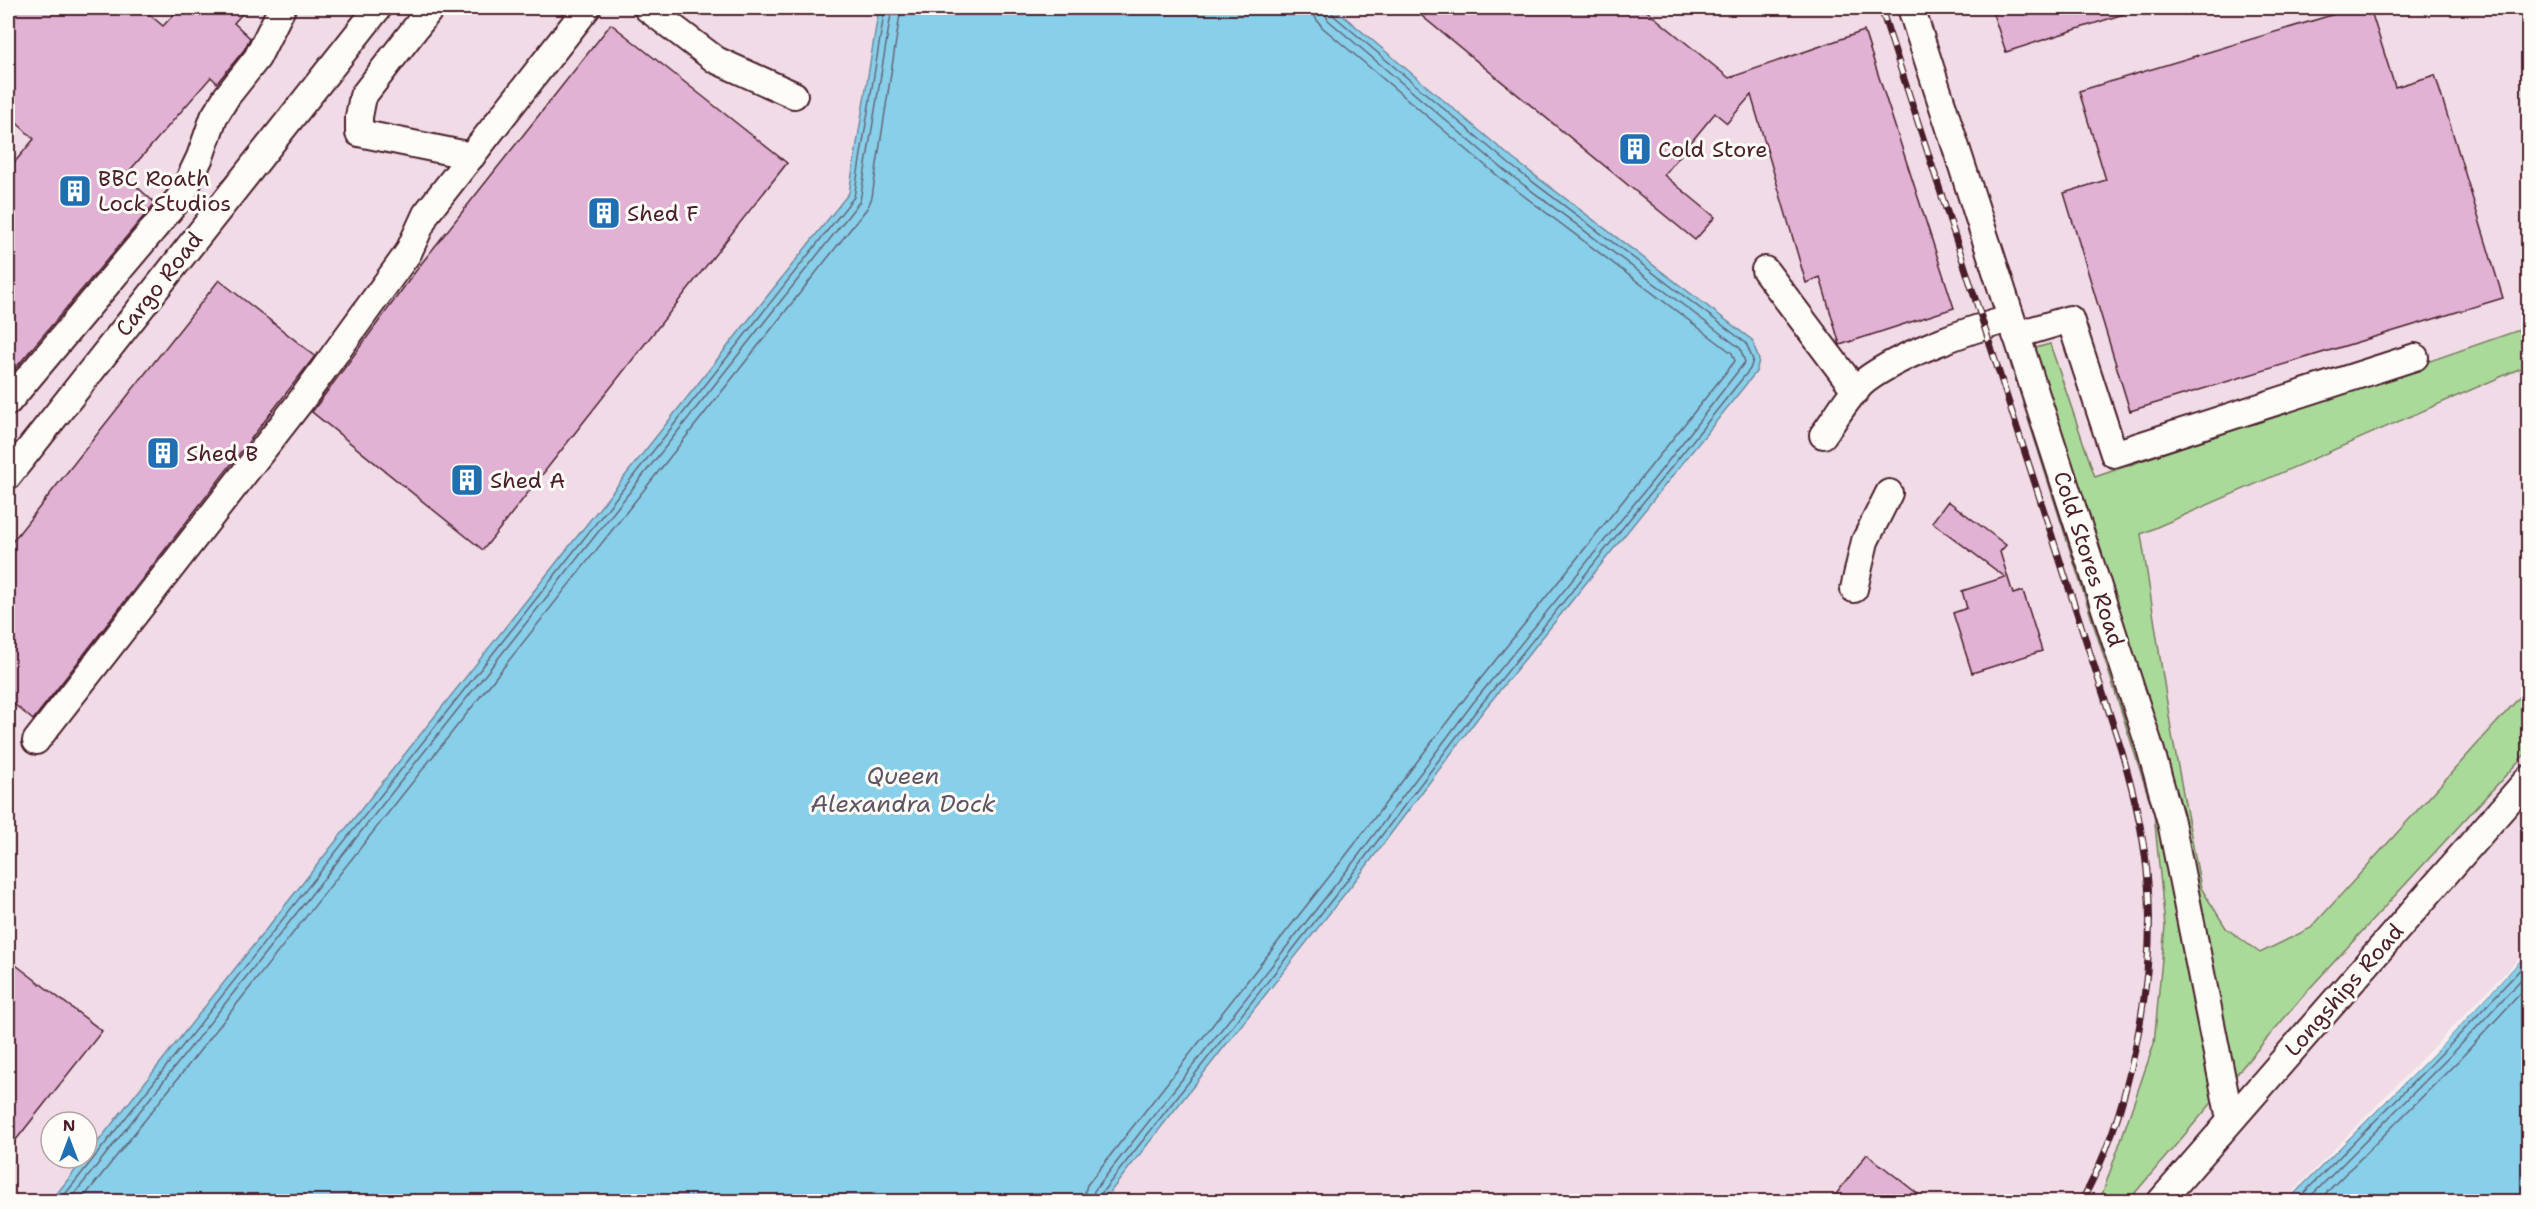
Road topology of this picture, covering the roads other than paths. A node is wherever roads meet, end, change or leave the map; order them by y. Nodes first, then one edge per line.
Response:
1 (282, 8) edge
2 (378, 8) edge
3 (431, 8) edge
4 (587, 8) edge
5 (647, 8) edge
6 (1911, 8) edge
7 (794, 95) dead end
8 (472, 156) junction
9 (1765, 270) dead end
10 (2014, 327) junction
11 (2415, 357) dead end
12 (1857, 391) junction
13 (8, 402) edge
14 (1823, 435) dead end
15 (8, 476) edge
16 (1889, 493) dead end
17 (1854, 589) dead end
18 (36, 741) dead end
19 (2529, 779) edge
20 (2230, 1119) junction
21 (2160, 1202) edge

1 - 13 street
2 - 15 street, Cargo Road
3 - 8 street
4 - 8 street
5 - 7 street
6 - 10 street, Cold Stores Road
8 - 18 street
9 - 12 street
10 - 11 street
10 - 12 street
10 - 20 street, Cold Stores Road
12 - 14 street
16 - 17 street
19 - 20 street, Longships Road
20 - 21 street, Longships Road

